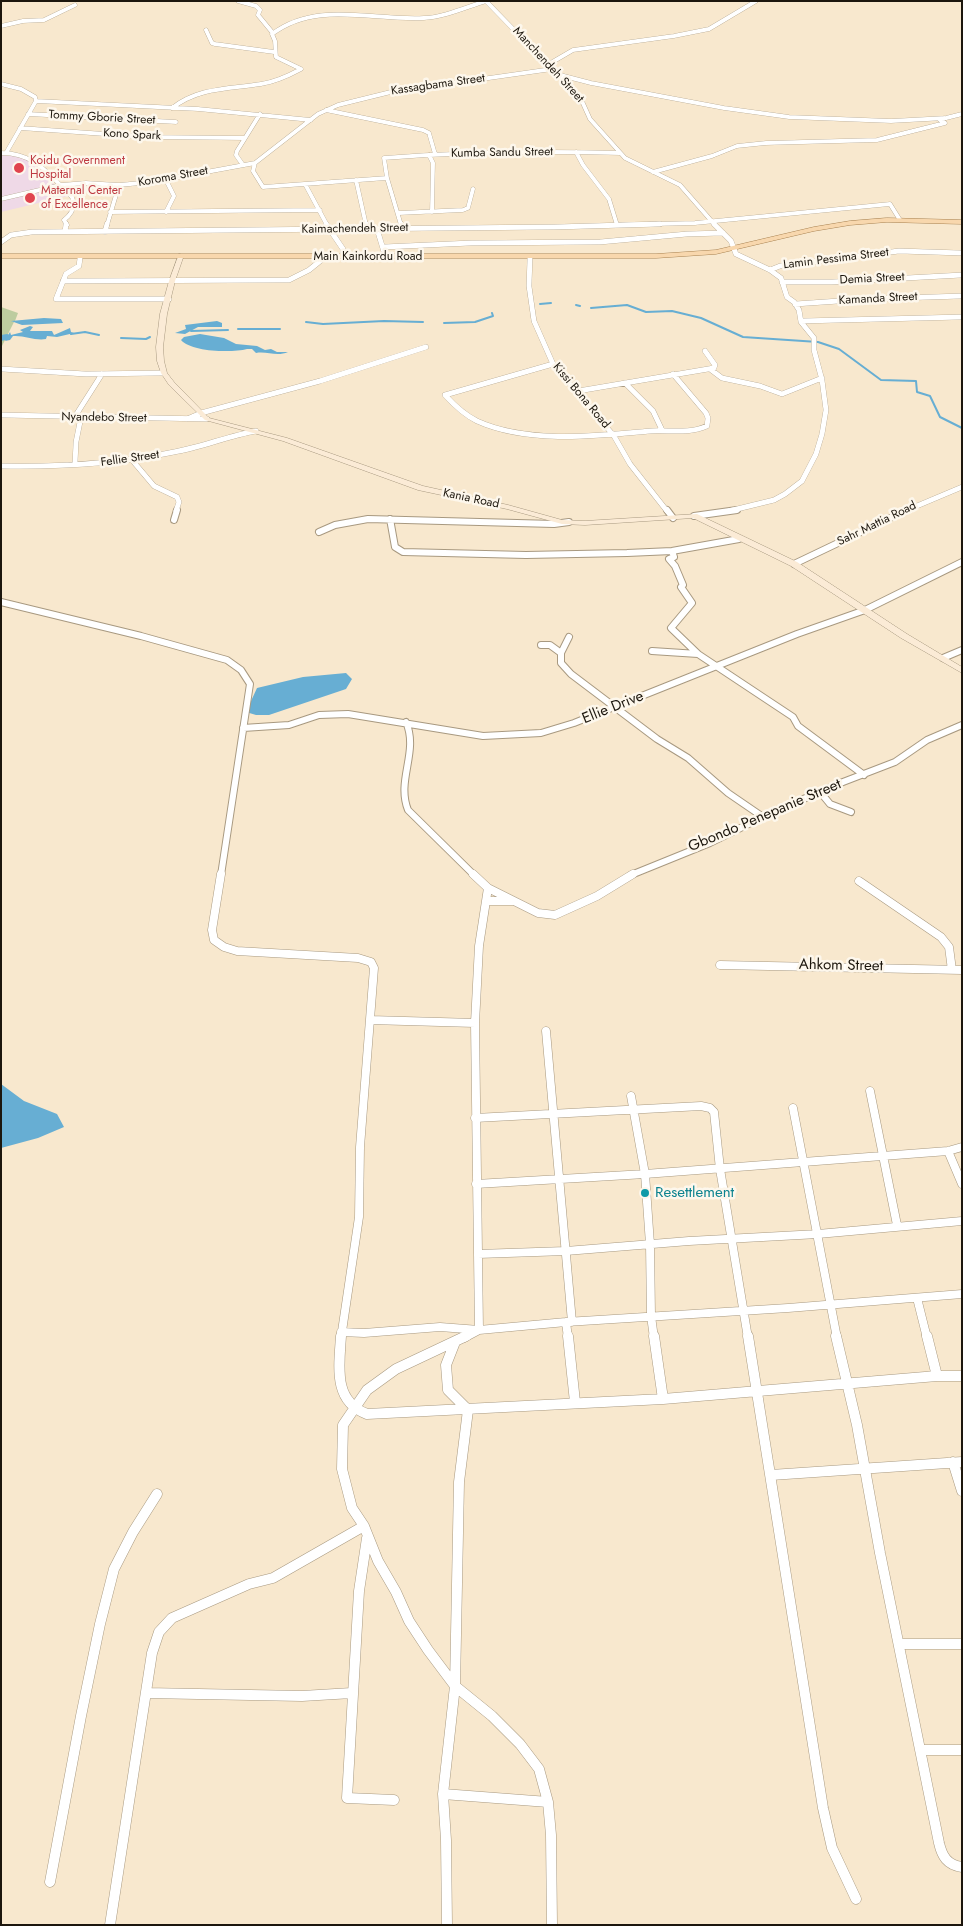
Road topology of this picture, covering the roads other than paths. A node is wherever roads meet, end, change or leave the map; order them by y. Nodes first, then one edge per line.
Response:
1 (238, 1) edge
2 (486, 1) edge
3 (756, 1) edge
4 (75, 5) dead end
5 (1, 26) edge
6 (206, 30) dead end
7 (272, 32) junction
8 (274, 52) junction
9 (550, 66) junction
10 (558, 74) junction
11 (1, 84) edge
12 (36, 101) junction
13 (172, 108) junction
14 (326, 110) junction
15 (28, 114) junction
16 (260, 114) junction
17 (962, 114) edge
18 (946, 118) junction
19 (311, 120) junction
20 (176, 122) dead end
21 (20, 128) junction
22 (244, 138) junction
23 (576, 152) junction
24 (4, 153) edge
25 (620, 153) junction
26 (435, 154) junction
27 (429, 155) junction
28 (255, 163) junction
29 (243, 164) junction
30 (653, 172) junction
31 (387, 178) junction
32 (166, 180) junction
33 (356, 180) junction
34 (305, 184) junction
35 (61, 185) junction
36 (119, 186) junction
37 (474, 189) dead end
38 (1, 198) edge
39 (320, 210) junction
40 (110, 212) junction
41 (166, 212) junction
42 (432, 212) junction
43 (399, 213) junction
44 (900, 220) junction
45 (712, 222) junction
46 (962, 222) edge
47 (617, 225) junction
48 (367, 229) junction
49 (377, 229) junction
50 (402, 229) junction
51 (329, 230) junction
52 (64, 232) junction
53 (105, 232) junction
54 (723, 233) junction
55 (1, 242) edge
56 (736, 248) junction
57 (384, 253) junction
58 (962, 253) edge
59 (180, 256) junction
60 (278, 256) junction
61 (343, 256) junction
62 (493, 256) junction
63 (542, 256) junction
64 (1, 257) edge
65 (36, 257) junction
66 (113, 257) junction
67 (325, 257) junction
68 (530, 257) junction
69 (80, 258) junction
70 (770, 270) junction
71 (962, 275) edge
72 (173, 279) junction
73 (63, 281) junction
74 (782, 282) junction
75 (962, 296) edge
76 (168, 299) junction
77 (795, 304) junction
78 (962, 317) edge
79 (801, 322) junction
80 (426, 348) dead end
81 (705, 351) dead end
82 (553, 364) junction
83 (1, 369) edge
84 (710, 369) junction
85 (164, 373) junction
86 (102, 374) junction
87 (673, 374) junction
88 (822, 378) junction
89 (625, 382) junction
90 (578, 391) junction
91 (200, 413) junction
92 (1, 415) edge
93 (74, 418) junction
94 (81, 418) junction
95 (187, 419) junction
96 (206, 419) junction
97 (662, 430) junction
98 (256, 431) junction
99 (614, 436) junction
100 (132, 460) junction
101 (75, 464) junction
102 (1, 466) edge
103 (962, 487) edge
104 (694, 516) junction
105 (673, 518) junction
106 (390, 519) junction
107 (174, 520) dead end
108 (569, 522) junction
109 (318, 532) dead end
110 (739, 539) junction
111 (672, 551) junction
112 (962, 562) edge
113 (794, 564) junction
114 (1, 602) edge
115 (865, 610) junction
116 (569, 637) dead end
117 (541, 645) dead end
118 (962, 650) edge
119 (652, 652) dead end
120 (561, 653) junction
121 (698, 654) junction
122 (943, 658) junction
123 (715, 667) junction
124 (962, 671) edge
125 (617, 707) junction
126 (406, 722) junction
127 (962, 725) edge
128 (243, 728) junction
129 (864, 775) junction
130 (821, 793) junction
131 (851, 812) dead end
132 (763, 817) junction
133 (859, 881) dead end
134 (488, 888) junction
135 (486, 900) junction
136 (513, 901) junction
137 (720, 965) dead end
138 (952, 970) junction
139 (962, 970) edge
140 (370, 1020) junction
141 (475, 1023) junction
142 (546, 1031) dead end
143 (870, 1091) dead end
144 (631, 1096) dead end
145 (794, 1108) dead end
146 (633, 1110) junction
147 (555, 1114) junction
148 (475, 1118) junction
149 (962, 1147) edge
150 (948, 1151) junction
151 (884, 1156) junction
152 (803, 1163) junction
153 (720, 1169) junction
154 (645, 1174) junction
155 (562, 1180) junction
156 (476, 1184) junction
157 (962, 1184) edge
158 (962, 1221) edge
159 (897, 1225) junction
160 (818, 1234) junction
161 (733, 1240) junction
162 (650, 1244) junction
163 (566, 1251) junction
164 (478, 1254) junction
165 (962, 1294) edge
166 (917, 1298) junction
167 (829, 1305) junction
168 (743, 1310) junction
169 (651, 1316) junction
170 (569, 1322) junction
171 (479, 1330) junction
172 (341, 1332) junction
173 (455, 1342) junction
174 (937, 1376) junction
175 (962, 1376) edge
176 (846, 1384) junction
177 (758, 1391) junction
178 (663, 1399) junction
179 (575, 1402) junction
180 (354, 1409) junction
181 (468, 1410) junction
182 (958, 1462) edge
183 (864, 1469) junction
184 (771, 1475) junction
185 (962, 1491) edge
186 (157, 1494) dead end
187 (364, 1526) junction
188 (367, 1538) junction
189 (898, 1644) junction
190 (962, 1644) edge
191 (455, 1686) junction
192 (352, 1692) junction
193 (146, 1694) junction
194 (920, 1750) junction
195 (962, 1750) edge
196 (443, 1794) junction
197 (394, 1800) dead end
198 (548, 1802) junction
199 (962, 1867) edge
200 (50, 1882) dead end
201 (856, 1898) dead end
202 (110, 1925) edge
203 (447, 1925) edge
204 (552, 1925) edge

1 - 7 street
2 - 7 street
2 - 9 street, Manchendeh Street
3 - 9 street
4 - 5 street
6 - 8 street
7 - 8 street
8 - 13 street
9 - 10 street, Manchendeh Street
9 - 14 street, Kassagbama Street
10 - 18 street
10 - 25 street, Manchendeh Street
11 - 12 street
12 - 13 street
12 - 15 street
13 - 16 street
14 - 19 street, Kassagbama Street
14 - 26 street
15 - 20 street, Tommy Gborie Street
15 - 21 street
16 - 19 street
16 - 22 street
17 - 18 street
18 - 30 street
19 - 28 street, Kassagbama Street
21 - 22 street, Kono Spark
21 - 24 street
22 - 29 street
23 - 25 street, Kumba Sandu Street
23 - 26 street, Kumba Sandu Street
23 - 47 street
24 - 35 street
25 - 30 street, Manchendeh Street
26 - 27 street, Kumba Sandu Street
27 - 31 street, Kumba Sandu Street
27 - 42 street
28 - 29 street, Koroma Street
28 - 34 street
29 - 32 street, Koroma Street
30 - 45 street, Manchendeh Street
31 - 33 street
31 - 43 street
32 - 36 street, Koroma Street
32 - 41 street
33 - 34 street
33 - 48 street
34 - 39 street
35 - 36 street, Koroma Street
35 - 38 street, Koroma Street
35 - 52 street
36 - 40 street
37 - 42 street
39 - 41 street
39 - 51 street
40 - 41 street
40 - 53 street
42 - 43 street
43 - 50 street
44 - 45 street, Kaimachendeh Street
44 - 46 main road, Main Kainkordu Road
44 - 56 main road, Main Kainkordu Road
45 - 47 street, Kaimachendeh Street
45 - 54 street, Manchendeh Street
47 - 50 street, Kaimachendeh Street
48 - 49 street, Kaimachendeh Street
48 - 51 street, Kaimachendeh Street
49 - 50 street, Kaimachendeh Street
49 - 57 street
51 - 53 street, Kaimachendeh Street
51 - 61 street
52 - 53 street, Kaimachendeh Street
52 - 55 street, Kaimachendeh Street
54 - 56 street, Manchendeh Street
54 - 57 street
56 - 63 main road, Main Kainkordu Road
56 - 70 street, Manchendeh Street
57 - 61 main road, Main Kainkordu Road
57 - 62 main road, Main Kainkordu Road
58 - 70 street, Lamin Pessima Street
59 - 60 main road, Main Kainkordu Road
59 - 66 main road, Main Kainkordu Road
59 - 72 main road
60 - 61 main road
60 - 67 main road, Main Kainkordu Road
61 - 67 main road, Main Kainkordu Road
62 - 63 main road
62 - 68 main road, Main Kainkordu Road
63 - 68 main road, Main Kainkordu Road
64 - 65 main road, Main Kainkordu Road
65 - 66 main road
65 - 69 main road, Main Kainkordu Road
66 - 69 main road, Main Kainkordu Road
67 - 72 street
68 - 82 street, Kissi Bona Road
69 - 73 street
70 - 74 street
71 - 74 street, Demia Street
72 - 73 street
72 - 76 main road
73 - 76 street
74 - 77 street
75 - 77 street, Kamanda Street
76 - 85 main road
77 - 79 street
78 - 79 street
79 - 88 street
80 - 91 street
81 - 84 street
82 - 90 street, Kissi Bona Road
82 - 99 street
83 - 86 street
84 - 87 street
84 - 88 street
85 - 86 street
85 - 91 main road
86 - 93 street
87 - 89 street
87 - 97 street
88 - 104 street
89 - 90 street
89 - 97 street
90 - 99 street, Kissi Bona Road
91 - 95 street
91 - 96 main road
92 - 93 street, Nyandebo Street
93 - 94 street, Nyandebo Street
94 - 95 street, Nyandebo Street
94 - 101 street
95 - 96 street, Nyandebo Street
96 - 98 main road, Kania Road
97 - 99 street
98 - 100 street, Fellie Street
98 - 108 main road, Kania Road
99 - 105 street, Kissi Bona Road
100 - 101 street, Fellie Street
100 - 107 street
101 - 102 street, Fellie Street
103 - 113 street, Sahr Mattia Road
104 - 105 main road, Kania Road
104 - 110 main road
105 - 108 main road, Kania Road
106 - 108 street
106 - 109 street
106 - 111 street
110 - 111 street
110 - 113 main road
111 - 121 street
112 - 115 street, Ellie Drive
113 - 115 main road
114 - 128 street
115 - 122 main road
115 - 123 street, Ellie Drive
116 - 120 street
117 - 120 street
118 - 122 street
119 - 121 street
120 - 125 street
121 - 123 street
122 - 124 main road
123 - 125 street, Ellie Drive
123 - 129 street
125 - 126 street, Ellie Drive
125 - 132 street
126 - 128 street, Ellie Drive
126 - 134 street, Gbondo Penepanie Street
127 - 129 street, Gbondo Penepanie Street
128 - 140 street
129 - 130 street, Gbondo Penepanie Street
130 - 131 street
130 - 132 street, Gbondo Penepanie Street
132 - 136 street, Gbondo Penepanie Street
133 - 138 street
134 - 135 street
134 - 136 street, Gbondo Penepanie Street
135 - 136 street
135 - 141 street
137 - 138 street, Ahkom Street
138 - 139 street, Ahkom Street
140 - 141 street
140 - 172 street
141 - 148 street
142 - 147 street
143 - 151 street
144 - 146 street
145 - 152 street
146 - 147 street
146 - 153 street
146 - 154 street
147 - 148 street
147 - 155 street
148 - 156 street
149 - 150 street
150 - 151 street
150 - 157 street
151 - 152 street
151 - 159 street
152 - 153 street
152 - 160 street
153 - 154 street
153 - 161 street
154 - 155 street
154 - 162 street
155 - 156 street
155 - 163 street
156 - 164 street
158 - 159 street
159 - 160 street
160 - 161 street
160 - 167 street
161 - 162 street
161 - 168 street
162 - 163 street
162 - 169 street
163 - 164 street
163 - 170 street
164 - 171 street
165 - 166 street
166 - 167 street
166 - 174 street
167 - 168 street
167 - 176 street
168 - 169 street
168 - 177 street
169 - 170 street
169 - 178 street
170 - 171 street
170 - 179 street
171 - 172 street
171 - 173 street
172 - 180 street
173 - 180 street
173 - 181 street
174 - 175 street
174 - 176 street
176 - 177 street
176 - 183 street
177 - 178 street
177 - 184 street
178 - 179 street
179 - 181 street
180 - 181 street
180 - 187 street
181 - 191 street
182 - 183 street
182 - 185 street
183 - 184 street
183 - 189 street
184 - 201 street
186 - 200 street
187 - 188 street
187 - 193 street
188 - 191 street
188 - 192 street
189 - 190 street
189 - 194 street
191 - 196 street
191 - 198 street
192 - 193 street
192 - 197 street
193 - 202 street
194 - 195 street
194 - 199 street
196 - 198 street
196 - 203 street
198 - 204 street

